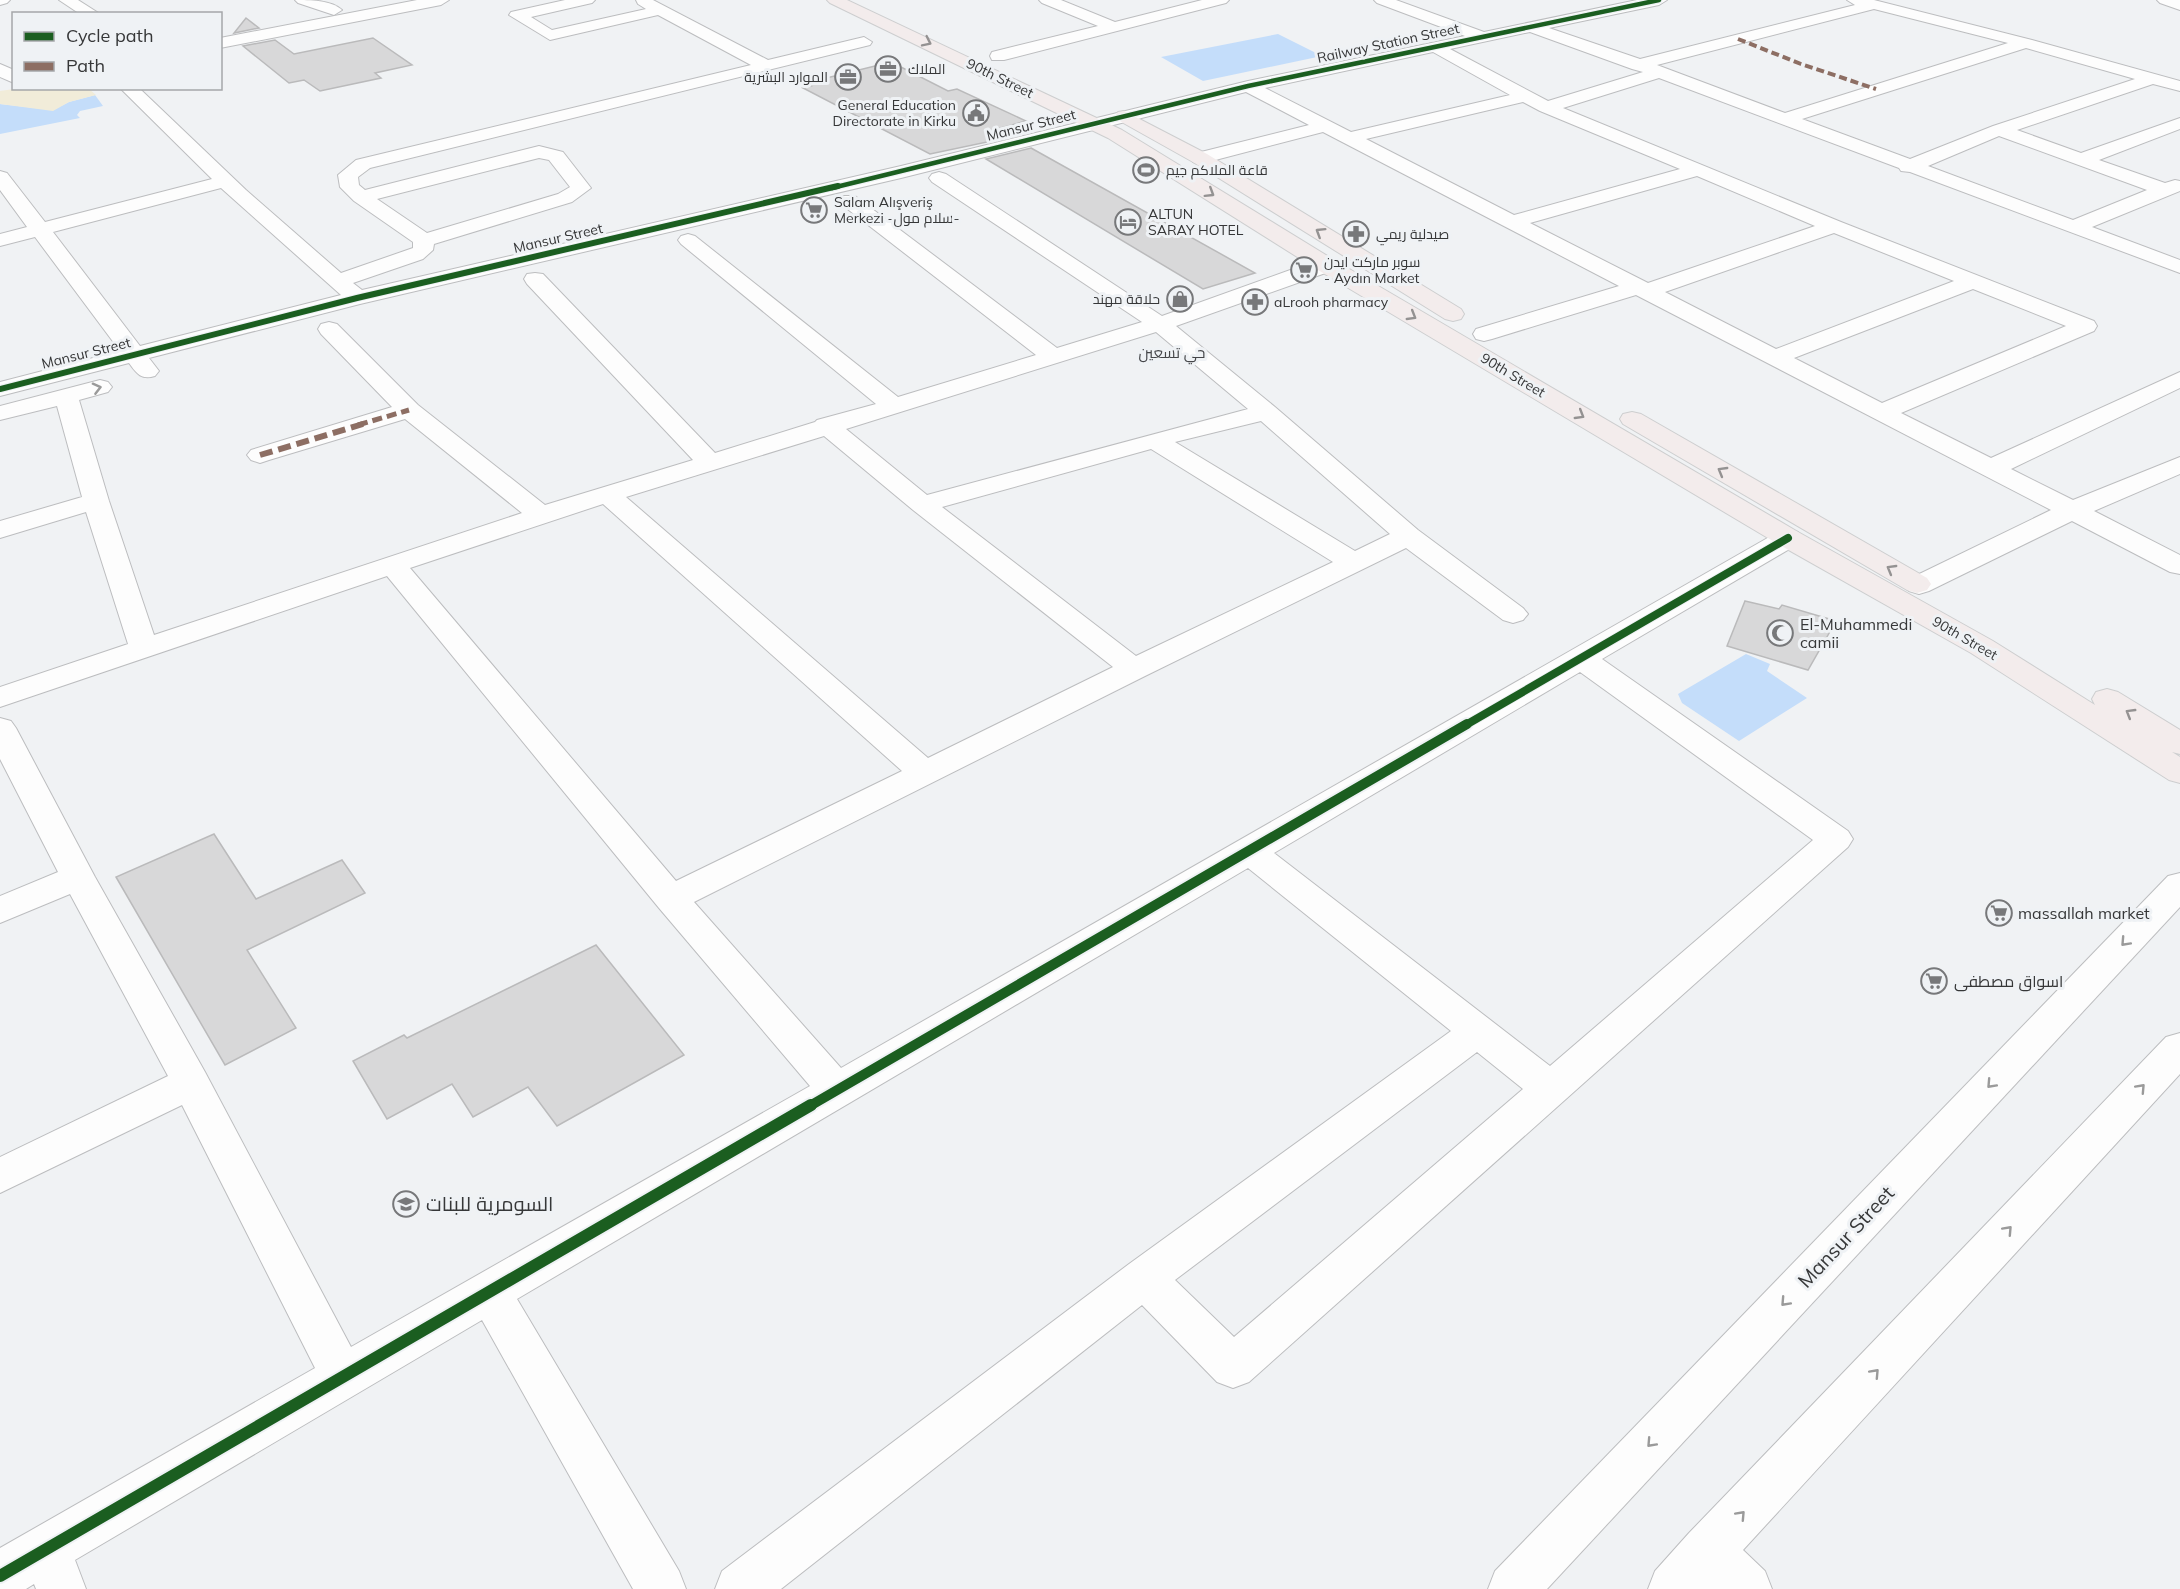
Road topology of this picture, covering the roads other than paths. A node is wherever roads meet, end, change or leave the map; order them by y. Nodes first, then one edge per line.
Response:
1 (67, 0) edge
2 (303, 0) edge
3 (386, 0) edge
4 (441, 0) edge
5 (587, 0) edge
6 (642, 0) edge
7 (836, 0) edge
8 (873, 0) edge
9 (1047, 0) edge
10 (1221, 0) edge
11 (1659, 0) edge
12 (1855, 0) edge
13 (2164, 0) edge
14 (1391, 1) edge
15 (362, 2) edge
16 (1873, 5) junction
17 (2180, 5) edge
18 (334, 10) junction
19 (661, 10) junction
20 (88, 12) edge
21 (1114, 27) junction
22 (1530, 27) junction
23 (222, 32) edge
24 (1483, 37) junction
25 (864, 42) dead end
26 (222, 43) edge
27 (2026, 44) junction
28 (1435, 47) junction
29 (998, 56) junction
30 (1638, 65) junction
31 (766, 66) junction
32 (1660, 72) junction
33 (2151, 79) junction
34 (1248, 86) junction
35 (2180, 86) edge
36 (130, 90) edge
37 (1526, 96) junction
38 (1546, 107) junction
39 (1784, 119) junction
40 (2180, 123) edge
41 (1111, 124) junction
42 (1325, 126) junction
43 (1999, 130) junction
44 (1349, 138) junction
45 (1200, 158) junction
46 (2081, 159) junction
47 (1908, 167) junction
48 (1698, 170) junction
49 (0, 177) edge
50 (939, 178) junction
51 (225, 181) junction
52 (2172, 187) edge
53 (361, 197) junction
54 (848, 200) junction
55 (1512, 222) junction
56 (1834, 226) junction
57 (2074, 227) junction
58 (40, 230) junction
59 (0, 240) edge
60 (424, 240) junction
61 (688, 240) junction
62 (600, 262) dead end
63 (1326, 265) junction
64 (2180, 267) edge
65 (535, 279) dead end
66 (338, 281) junction
67 (1974, 281) junction
68 (1642, 289) junction
69 (357, 298) junction
70 (1160, 324) junction
71 (1484, 334) junction
72 (304, 336) dead end
73 (136, 354) junction
74 (1053, 356) junction
75 (1776, 357) junction
76 (1534, 363) dead end
77 (171, 369) dead end
78 (132, 379) junction
79 (2180, 379) edge
80 (0, 389) edge
81 (66, 396) junction
82 (893, 405) junction
83 (1615, 409) dead end
84 (409, 410) junction
85 (1266, 412) junction
86 (1882, 412) junction
87 (0, 413) edge
88 (826, 425) junction
89 (1154, 440) junction
90 (260, 455) dead end
91 (711, 464) junction
92 (2180, 465) edge
93 (1991, 468) junction
94 (609, 496) junction
95 (96, 501) junction
96 (922, 504) junction
97 (2073, 510) junction
98 (541, 515) junction
99 (0, 531) edge
100 (1408, 536) junction
101 (1788, 538) junction
102 (1353, 562) junction
103 (392, 564) junction
104 (2180, 566) edge
105 (1937, 596) junction
106 (1513, 614) dead end
107 (144, 649) junction
108 (1580, 658) junction
109 (1134, 669) junction
110 (0, 697) edge
111 (0, 728) edge
112 (2180, 744) edge
113 (2180, 772) edge
114 (925, 773) junction
115 (1249, 851) junction
116 (78, 877) junction
117 (2180, 885) edge
118 (671, 899) junction
119 (0, 910) edge
120 (1478, 1031) junction
121 (2178, 1054) edge
122 (190, 1083) junction
123 (1550, 1088) junction
124 (837, 1090) junction
125 (0, 1176) edge
126 (1144, 1278) junction
127 (489, 1292) junction
128 (343, 1377) junction
129 (1707, 1551) junction
130 (53, 1569) edge
131 (0, 1576) edge
132 (661, 1589) edge
133 (740, 1589) edge
134 (1513, 1589) edge
135 (1673, 1589) edge
136 (1747, 1589) edge

1 - 20 street
2 - 18 street
3 - 15 street
4 - 26 street
5 - 19 street
6 - 19 street
7 -> 41 main road, 90th Street
8 - 29 main road, 90th Street
9 - 21 street
10 - 21 street
11 - 22 street, Railway Station Street
12 - 16 street
13 - 17 street
14 - 24 street
15 - 18 street
16 - 27 street
16 - 30 street
18 - 23 street
19 - 31 street
21 - 29 street
22 - 24 street, Railway Station Street
22 - 30 street
24 - 28 street, Railway Station Street
25 - 31 street
27 - 33 street
27 - 39 street
28 - 34 street, Railway Station Street
28 - 37 street
29 - 41 main road, 90th Street
30 - 32 street
31 - 53 street
32 - 38 street
32 - 39 street
33 - 35 street
33 - 43 street
34 - 41 street, Railway Station Street
34 - 42 street
36 - 51 street
37 - 38 street
37 - 44 street
38 - 48 street
39 - 47 street
40 - 46 street
41 - 45 main road, 90th Street
41 - 50 street, Mansur Street
41 -> 63 main road, 90th Street
41 - 69 street, Mansur Street
42 - 44 street
42 - 45 street
43 - 46 street
43 - 47 street
44 - 55 street
71 -> 45 main road, 90th Street
46 - 52 street
47 - 57 street
48 - 55 street
48 - 56 street
49 - 58 street
50 - 54 street, Mansur Street
50 - 70 street
51 - 58 street
51 - 66 street
52 - 57 street
53 - 60 street
53 - 60 street
54 - 61 street, Mansur Street
54 - 74 street
55 - 68 street
56 - 67 street
56 - 68 street
57 - 64 street
58 - 59 street
58 - 73 street
60 - 66 street
61 - 62 street, Mansur Street
61 - 82 street
63 - 70 street
63 -> 101 main road, 90th Street
65 - 91 street
66 - 69 street
67 - 75 street
67 - 86 street
68 - 71 street
68 - 75 street
69 - 73 street, Mansur Street
70 - 74 street
70 - 85 street
71 - 76 main road, 90th Street
72 - 84 street
73 - 78 street
73 - 80 street, Mansur Street
74 - 82 street
75 - 86 street
77 - 78 street
81 -> 78 street
79 - 93 street
81 - 87 street
81 - 95 street
82 - 88 street
105 -> 83 main road, 90th Street
84 - 90 street
84 - 98 street
85 - 89 street
85 - 100 street
86 - 93 street
88 - 91 street
88 - 96 street
89 - 96 street
89 - 102 street
91 - 94 street
92 - 97 street
93 - 97 street
94 - 98 street
94 - 114 street
95 - 99 street
95 - 107 street
96 - 109 street
97 - 104 street
97 - 105 street
98 - 103 street
100 - 102 street
100 - 106 street
101 - 108 street
101 - 113 main road, 90th Street
102 - 109 street
103 - 107 street
103 - 118 street
112 -> 105 main road, 90th Street
107 - 110 street
108 - 115 street
108 - 123 street
109 - 114 street
111 - 116 street
114 - 118 street
115 - 120 street
115 - 124 street
116 - 119 street
116 - 122 street
117 -> 134 street, Mansur Street
118 - 124 street
120 - 123 street
120 - 126 street
129 -> 121 street
122 - 125 street
122 - 128 street
123 - 126 street
124 - 127 street
126 - 133 street
127 - 128 street
127 - 132 street
128 - 130 street
129 - 135 street
129 - 136 street
130 - 131 street

